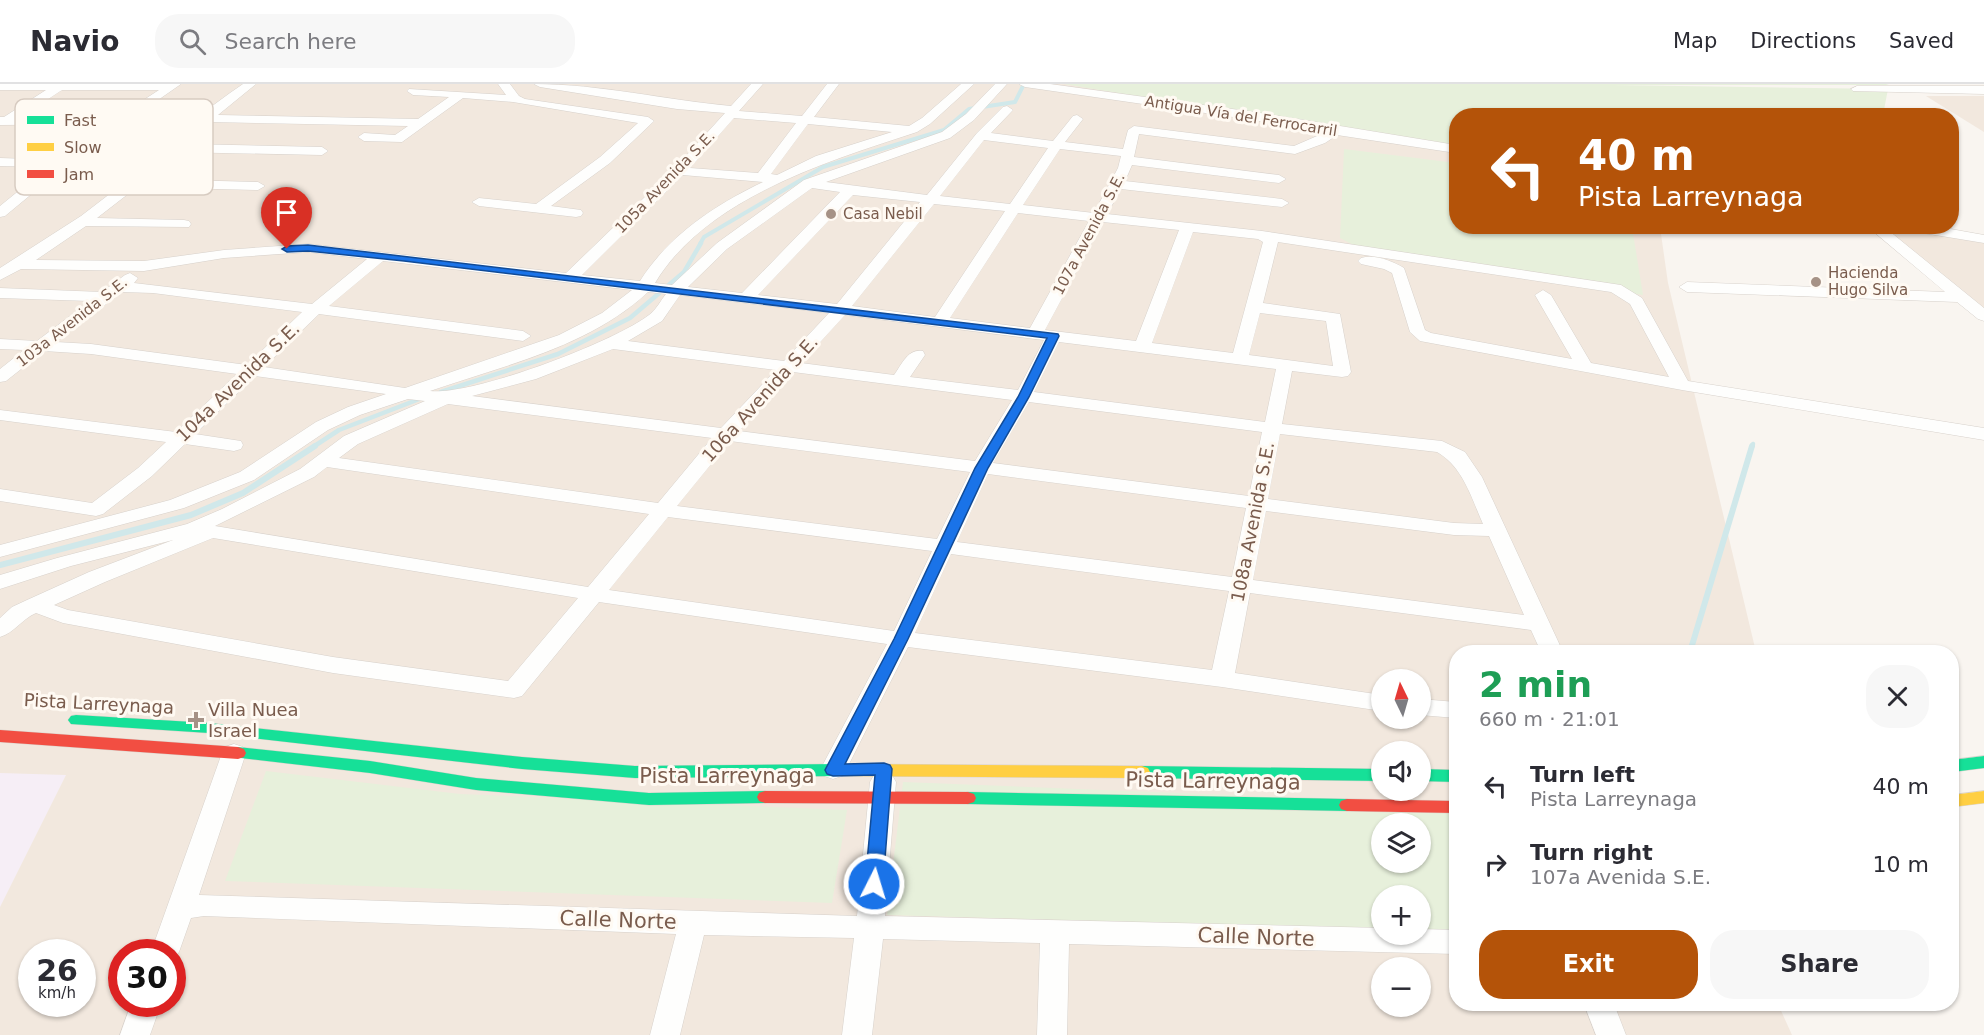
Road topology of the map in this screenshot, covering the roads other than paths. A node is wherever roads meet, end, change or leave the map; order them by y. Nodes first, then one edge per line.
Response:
1 (250, 84) edge
2 (504, 84) edge
3 (540, 84) edge
4 (757, 84) edge
5 (833, 84) edge
6 (968, 84) edge
7 (1001, 84) edge
8 (1024, 84) edge
9 (174, 85) edge
10 (0, 87) edge
11 (59, 87) junction
12 (1857, 88) dead end
13 (1984, 90) edge
14 (413, 91) dead end
15 (460, 95) junction
16 (40, 99) edge
17 (155, 99) edge
18 (515, 99) junction
19 (1007, 110) dead end
20 (213, 111) edge
21 (731, 112) junction
22 (213, 118) edge
23 (1077, 118) dead end
24 (805, 119) junction
25 (420, 123) junction
26 (913, 129) junction
27 (1335, 131) junction
28 (981, 136) junction
29 (364, 137) dead end
30 (1056, 145) junction
31 (1449, 148) edge
32 (213, 149) edge
33 (322, 151) dead end
34 (1126, 157) junction
35 (0, 162) edge
36 (15, 162) edge
37 (680, 171) junction
38 (761, 178) junction
39 (777, 179) junction
40 (1279, 179) dead end
41 (810, 183) junction
42 (1116, 184) junction
43 (213, 185) edge
44 (258, 186) dead end
45 (850, 190) junction
46 (22, 195) edge
47 (118, 195) edge
48 (930, 200) junction
49 (479, 202) dead end
50 (1281, 203) dead end
51 (1014, 208) junction
52 (538, 209) junction
53 (0, 213) edge
54 (576, 213) dead end
55 (1098, 217) junction
56 (82, 222) junction
57 (184, 224) dead end
58 (1188, 227) junction
59 (1959, 227) edge
60 (1984, 231) edge
61 (1884, 234) edge
62 (1954, 234) edge
63 (1266, 238) junction
64 (1984, 239) edge
65 (380, 256) junction
66 (1366, 261) dead end
67 (18, 264) junction
68 (144, 266) junction
69 (0, 276) edge
70 (571, 278) junction
71 (648, 287) junction
72 (1687, 287) dead end
73 (673, 289) junction
74 (113, 292) junction
75 (0, 293) edge
76 (1544, 295) dead end
77 (1962, 297) junction
78 (746, 298) junction
79 (1254, 307) junction
80 (314, 310) junction
81 (841, 310) junction
82 (1984, 316) edge
83 (939, 322) junction
84 (1044, 335) junction
85 (523, 336) dead end
86 (0, 344) edge
87 (611, 344) junction
88 (42, 346) junction
89 (1142, 347) junction
90 (917, 355) dead end
91 (1240, 359) junction
92 (1285, 365) junction
93 (789, 367) junction
94 (1585, 367) junction
95 (250, 371) junction
96 (0, 377) edge
97 (898, 381) junction
98 (1682, 385) junction
99 (427, 395) junction
100 (1023, 397) junction
101 (0, 415) edge
102 (1272, 428) junction
103 (1984, 434) edge
104 (725, 435) junction
105 (180, 438) junction
106 (234, 445) dead end
107 (323, 461) junction
108 (981, 468) junction
109 (0, 495) edge
110 (1257, 503) junction
111 (662, 510) junction
112 (229, 513) junction
113 (1497, 530) junction
114 (211, 532) junction
115 (945, 547) junction
116 (0, 551) edge
117 (0, 582) edge
118 (1240, 586) junction
119 (592, 594) junction
120 (18, 607) edge
121 (1538, 624) junction
122 (0, 630) edge
123 (901, 639) junction
124 (1548, 645) edge
125 (1222, 679) junction
126 (1371, 701) edge
127 (1431, 708) edge
128 (1449, 709) edge
129 (58, 720) dead end
130 (0, 736) edge
131 (234, 753) junction
132 (1984, 762) edge
133 (1959, 765) edge
134 (884, 769) junction
135 (833, 770) junction
136 (1371, 775) edge
137 (1431, 775) edge
138 (1449, 776) edge
139 (881, 796) junction
140 (1984, 797) edge
141 (1959, 800) edge
142 (1449, 807) edge
143 (182, 908) junction
144 (693, 923) junction
145 (870, 928) junction
146 (1055, 933) junction
147 (170, 939) edge
148 (1449, 942) edge
149 (1602, 1011) edge
150 (141, 1017) edge
151 (135, 1035) edge
152 (665, 1035) edge
153 (856, 1035) edge
154 (1052, 1035) edge
155 (1611, 1035) edge

1 - 20 street
2 - 18 street
3 - 21 street
4 - 21 street, 105a Avenida S.E.
5 - 24 street
6 - 26 street
7 - 41 street
8 - 27 street, Antigua Vía del Ferrocarril
9 - 11 street
9 - 17 street
10 - 11 street
11 - 16 street
12 - 13 street
14 - 15 street
15 - 18 street
15 - 25 street
18 - 52 street
19 - 28 street, 106a Avenida S.E.
21 - 24 street
21 - 37 street, 105a Avenida S.E.
22 - 25 street
23 - 30 street
24 - 26 street
24 - 38 street
25 - 29 street
26 - 39 street
27 - 31 street, Antigua Vía del Ferrocarril
27 - 34 street, 107a Avenida S.E.
28 - 30 street
28 - 48 street, 106a Avenida S.E.
30 - 34 street
30 - 51 street
32 - 33 street
34 - 40 street
34 - 42 street, 107a Avenida S.E.
35 - 36 street
37 - 38 street
37 - 70 street, 105a Avenida S.E.
38 - 39 street
39 - 41 street
39 - 71 street
41 - 45 street
41 - 73 street
42 - 50 street
42 - 55 street, 107a Avenida S.E.
43 - 44 street
45 - 48 street
45 - 78 street
46 - 53 street
47 - 56 street
48 - 51 street
48 - 81 street, 106a Avenida S.E.
49 - 52 street
51 - 55 street
51 - 83 street
52 - 54 street
55 - 58 street
55 - 84 street, 107a Avenida S.E.
56 - 57 street
56 - 67 street
58 - 63 street
58 - 89 street
59 - 60 street
61 - 77 street
62 - 64 street
63 - 79 street
63 - 98 street
65 - 68 street
65 - 70 street
65 - 80 street, 104a Avenida S.E.
66 - 94 street
67 - 68 street
67 - 69 street
68 - 74 street, 103a Avenida S.E.
70 - 71 street
71 - 73 street
71 - 99 street
72 - 77 street
73 - 78 street
73 - 87 street
74 - 75 street
74 - 80 street
74 - 88 street, 103a Avenida S.E.
76 - 94 street
77 - 82 street
78 - 81 street
79 - 91 street
79 - 92 street
80 - 85 street
80 - 95 street, 104a Avenida S.E.
81 - 83 street
81 - 93 street, 106a Avenida S.E.
83 - 84 street
84 - 89 street
84 - 100 street, 107a Avenida S.E.
86 - 88 street
87 - 93 street
87 - 99 street
88 - 95 street
88 - 96 street, 103a Avenida S.E.
89 - 91 street
90 - 97 street
91 - 92 street
92 - 102 street, 108a Avenida S.E.
93 - 97 street
93 - 104 street, 106a Avenida S.E.
94 - 98 street
95 - 99 street
95 - 105 street, 104a Avenida S.E.
97 - 100 street
98 - 103 street
99 - 104 street
99 - 107 street
99 - 116 street
100 - 102 street
100 - 108 street, 107a Avenida S.E.
101 - 105 street
102 - 110 street, 108a Avenida S.E.
102 - 113 street
104 - 108 street
104 - 111 street, 106a Avenida S.E.
105 - 106 street
105 - 109 street, 104a Avenida S.E.
107 - 111 street
107 - 112 street
108 - 110 street
108 - 115 street, 107a Avenida S.E.
110 - 113 street
110 - 118 street, 108a Avenida S.E.
111 - 115 street
111 - 119 street, 106a Avenida S.E.
112 - 114 street
112 - 117 street
113 - 121 street
114 - 119 street
114 - 120 street
115 - 118 street
115 - 123 street, 107a Avenida S.E.
118 - 121 street
118 - 125 street, 108a Avenida S.E.
119 - 120 street, 106a Avenida S.E.
119 - 123 street
120 - 122 street
121 - 124 street
123 - 125 street
123 - 135 street, 107a Avenida S.E.
125 - 126 street
127 - 128 street
129 - 135 main road, Pista Larreynaga
130 - 131 main road, Pista Larreynaga
131 - 139 main road, Pista Larreynaga
131 - 143 street
132 - 133 main road
134 - 135 main road, Pista Larreynaga
134 - 136 main road, Pista Larreynaga
134 - 139 street
137 - 138 main road
139 - 142 main road, Pista Larreynaga
139 - 145 street
140 - 141 main road
143 - 144 street, Calle Norte
143 - 147 street
144 - 145 street, Calle Norte
144 - 152 street
145 - 146 street, Calle Norte
145 - 153 street
146 - 148 street, Calle Norte
146 - 154 street
149 - 155 street
150 - 151 street

